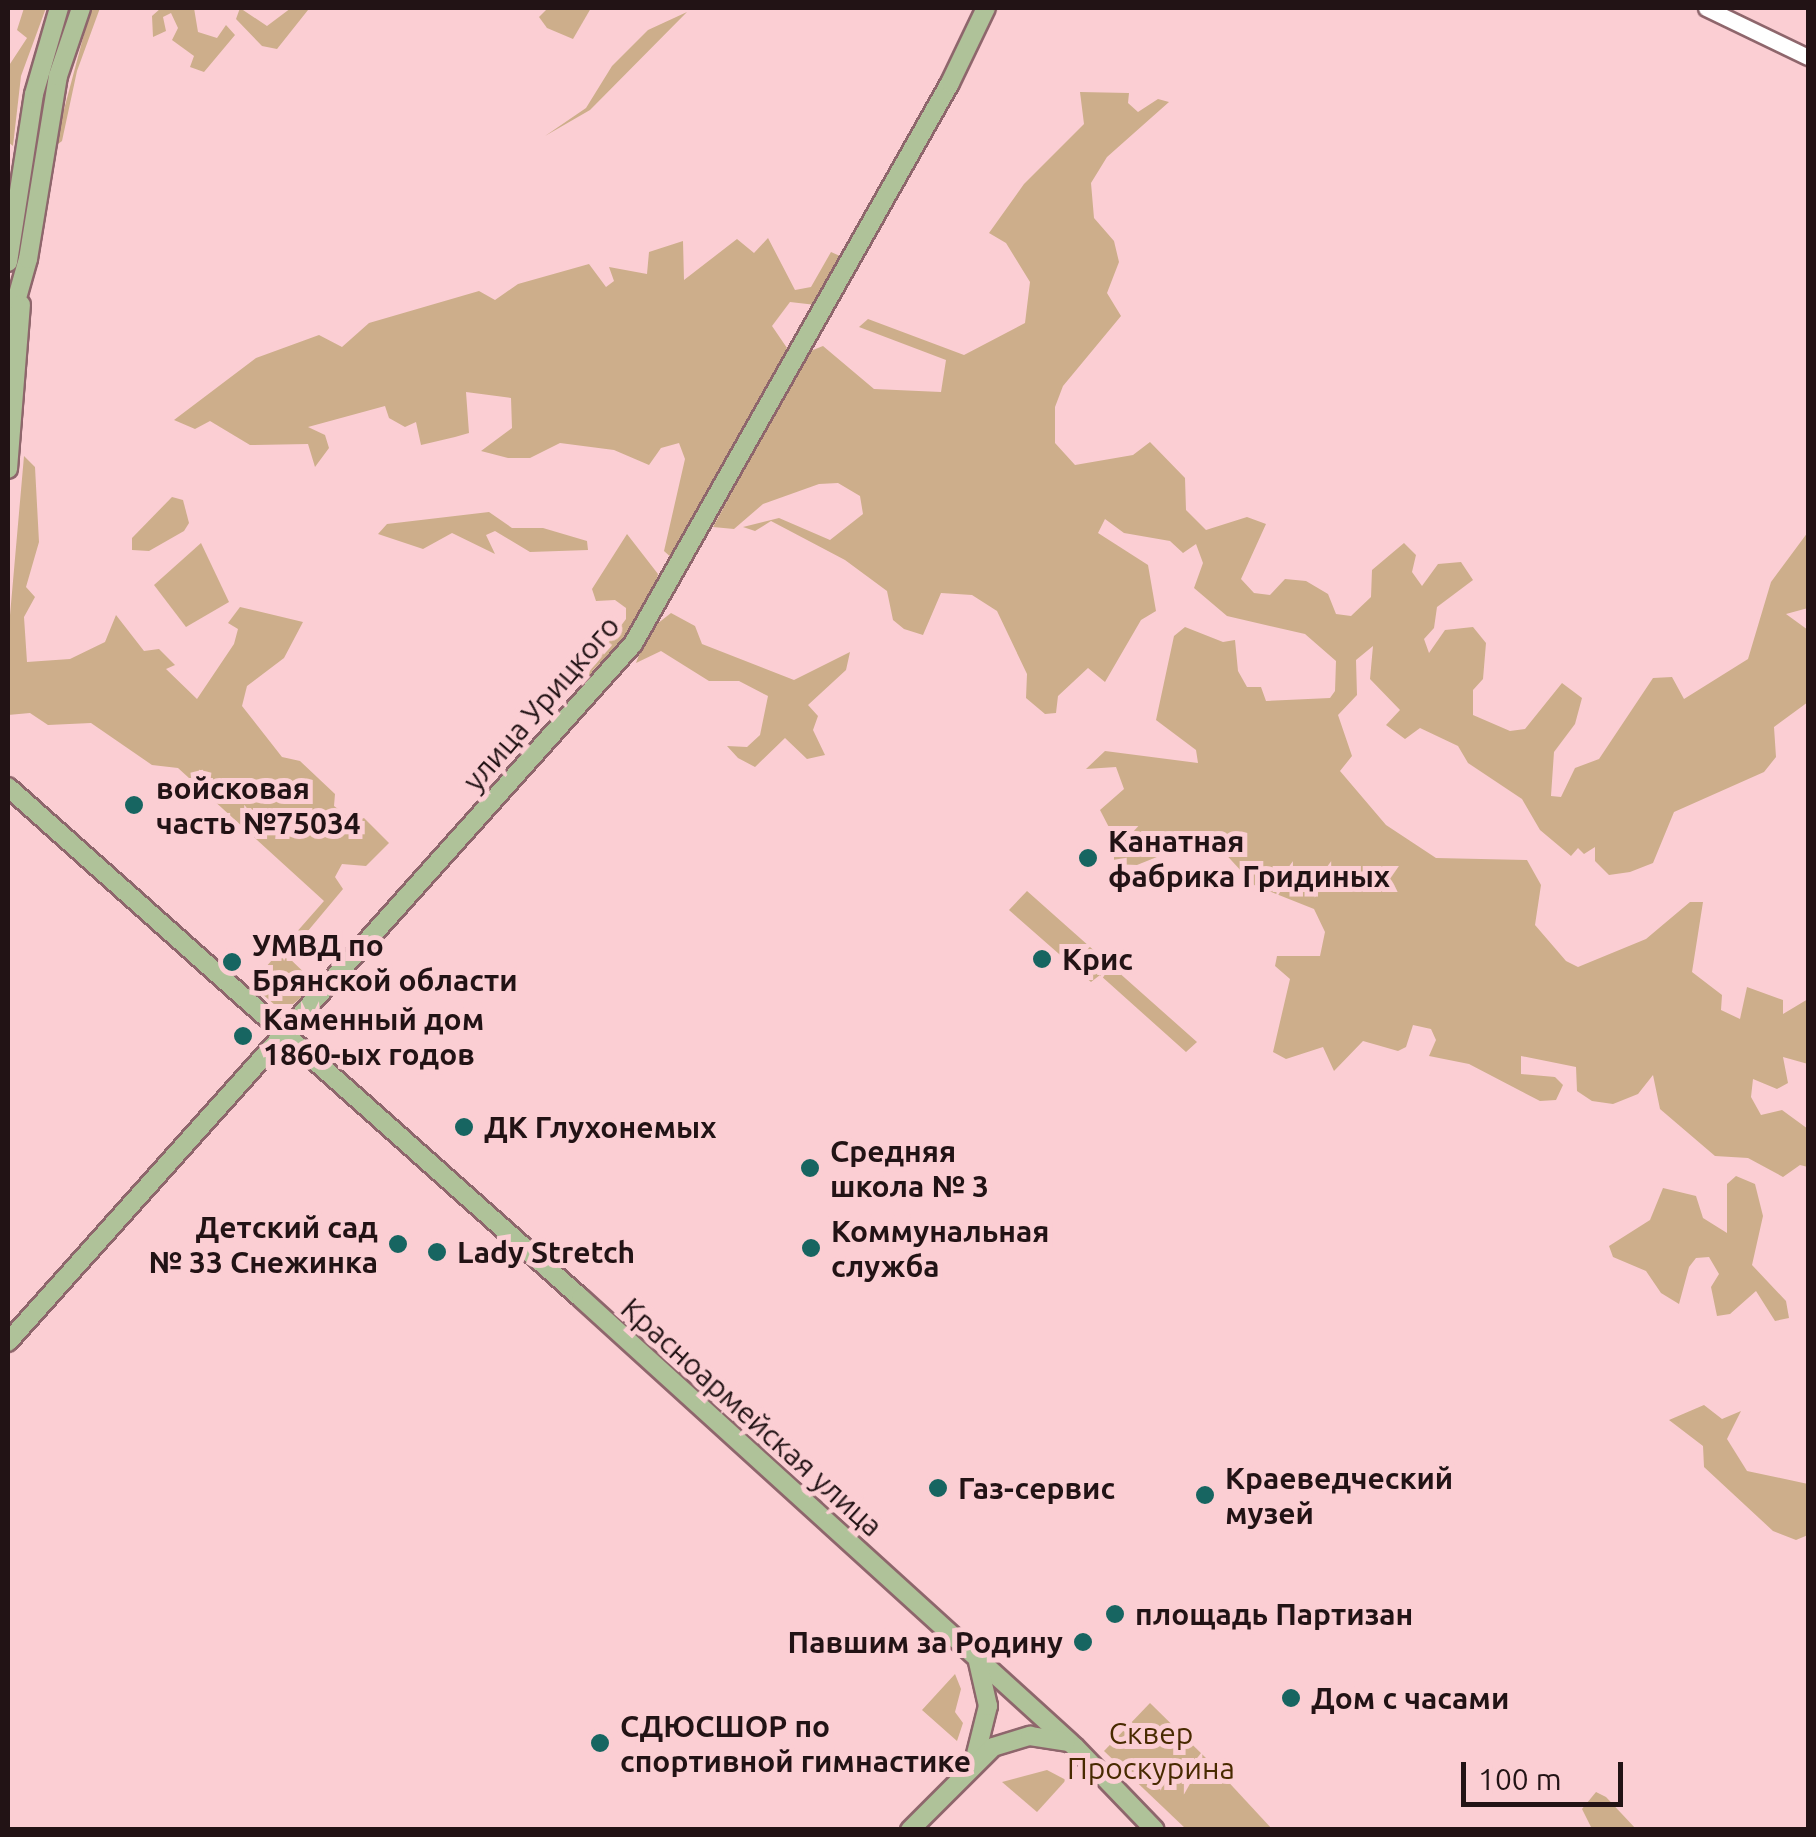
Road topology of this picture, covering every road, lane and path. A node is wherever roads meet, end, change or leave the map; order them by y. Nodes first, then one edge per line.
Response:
1 (59, 8) edge
2 (81, 8) edge
3 (986, 8) edge
4 (1706, 8) edge
5 (1808, 57) edge
6 (8, 262) edge
7 (21, 290) junction
8 (8, 330) edge
9 (8, 469) edge
10 (8, 787) edge
11 (8, 805) edge
12 (36, 814) junction
13 (286, 1032) junction
14 (8, 1342) edge
15 (976, 1658) junction
16 (1075, 1747) junction
17 (975, 1758) junction
18 (910, 1830) edge
19 (1155, 1830) edge

1 - 6 main road
2 - 7 main road
3 - 13 main road, улица Урицкого
4 - 5 street
7 - 8 main road
7 - 9 main road
10 - 12 main road, Красноармейская улица
11 - 12 main road
12 - 13 main road, Красноармейская улица
13 - 14 main road, улица Урицкого
13 - 15 main road, Красноармейская улица
15 - 16 main road, Красноармейская улица
15 - 17 main road
16 - 17 main road
16 - 19 main road, Красноармейская улица
17 - 18 main road

